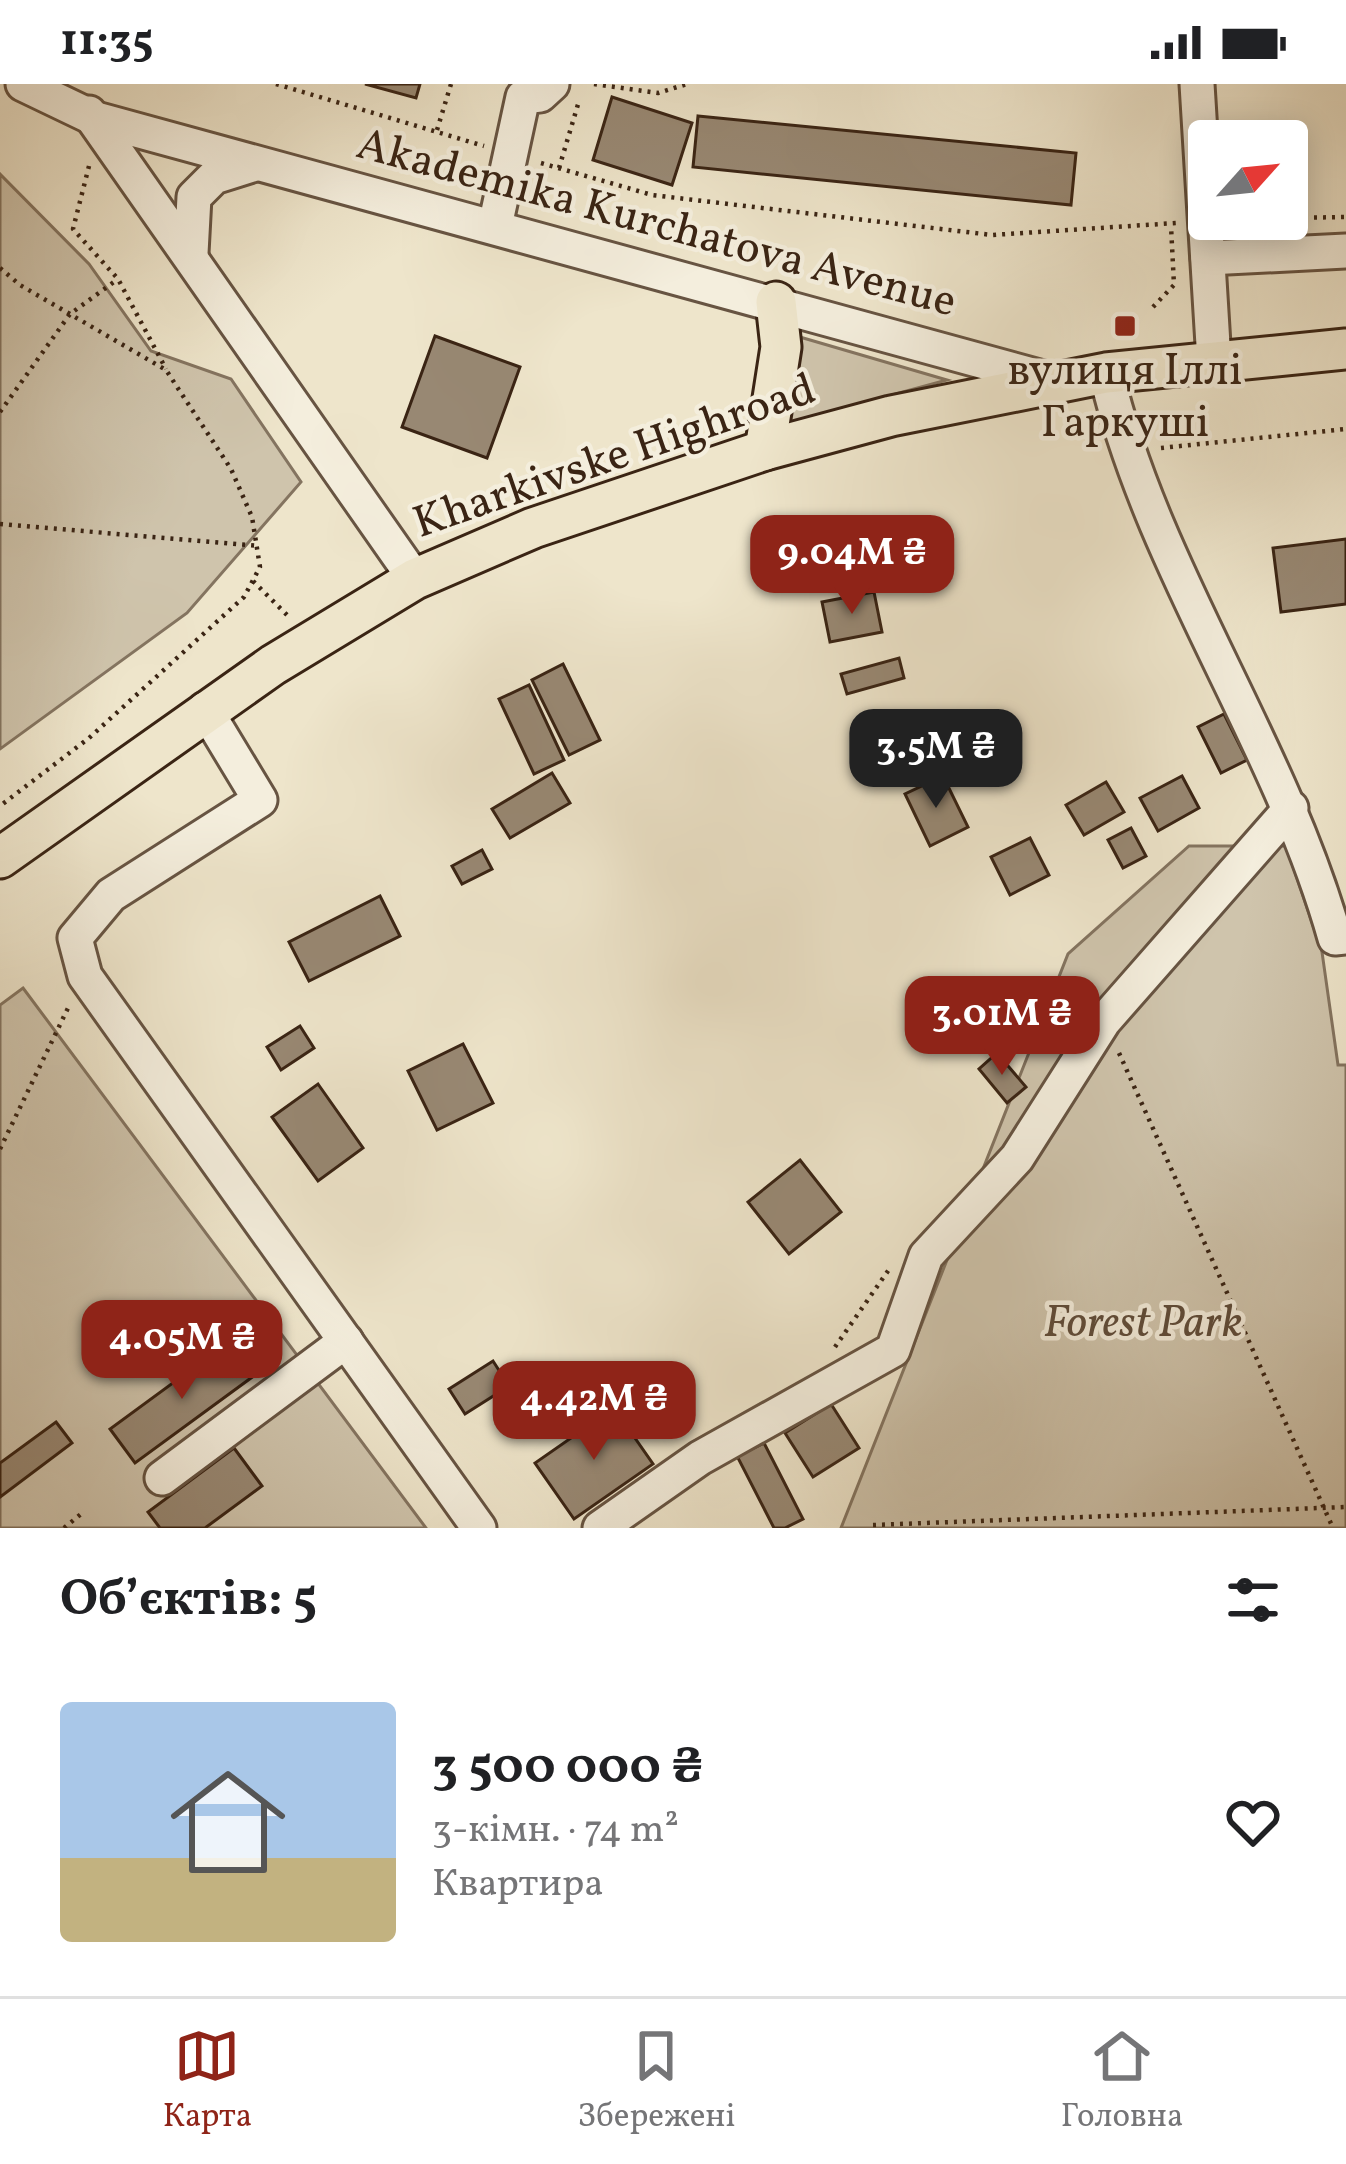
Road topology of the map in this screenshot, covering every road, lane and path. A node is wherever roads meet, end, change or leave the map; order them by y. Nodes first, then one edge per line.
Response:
1 (22, 84) edge
2 (58, 84) edge
3 (276, 84) edge
4 (451, 84) edge
5 (584, 84) edge
6 (594, 84) edge
7 (687, 84) edge
8 (1198, 84) edge
9 (527, 88) edge
10 (96, 119) junction
11 (1200, 120) edge
12 (436, 132) junction
13 (510, 154) junction
14 (255, 164) junction
15 (559, 168) junction
16 (1346, 217) edge
17 (1308, 218) edge
18 (1188, 222) edge
19 (1170, 223) junction
20 (495, 226) junction
21 (1207, 240) edge
22 (1346, 250) edge
23 (191, 253) junction
24 (1208, 258) junction
25 (0, 268) edge
26 (118, 279) junction
27 (776, 302) junction
28 (1153, 308) dead end
29 (70, 314) junction
30 (1346, 350) edge
31 (1214, 361) junction
32 (166, 370) junction
33 (1106, 373) junction
34 (1054, 381) junction
35 (0, 412) edge
36 (1346, 429) edge
37 (1172, 446) dead end
38 (765, 450) junction
39 (0, 524) edge
40 (259, 546) junction
41 (415, 578) junction
42 (253, 581) junction
43 (313, 641) junction
44 (205, 709) junction
45 (0, 806) edge
46 (1291, 808) junction
47 (0, 857) edge
48 (1346, 937) edge
49 (85, 976) junction
50 (1104, 1021) junction
51 (0, 1149) edge
52 (346, 1341) junction
53 (163, 1478) dead end
54 (1324, 1507) junction
55 (1346, 1507) edge
56 (81, 1514) dead end
57 (873, 1525) edge
58 (64, 1528) edge
59 (478, 1528) edge
60 (600, 1528) edge
61 (1333, 1528) edge

1 - 10 street, Akademika Kurchatova Avenue
2 - 10 street, Akademika Kurchatova Avenue
3 - 12 path
4 - 12 path
5 - 15 path
6 - 7 path
8 - 11 street
9 - 13 street
10 - 14 street, Akademika Kurchatova Avenue
10 - 23 street
10 - 26 path
12 - 13 path
13 - 15 path
13 - 20 street
14 - 20 street, Akademika Kurchatova Avenue
14 - 23 street
15 - 19 path
16 - 17 path
18 - 19 path
19 - 28 path
20 - 27 street, Akademika Kurchatova Avenue
21 - 24 street
22 - 24 street
23 - 41 street
24 - 31 street
25 - 29 path
26 - 29 path
26 - 32 path
27 - 34 street, Akademika Kurchatova Avenue
27 - 38 main road
29 - 32 path
29 - 35 path
30 - 31 main road, Kharkivske Highroad
31 - 33 main road, Kharkivske Highroad
32 - 40 path
33 - 34 main road, Kharkivske Highroad
33 - 46 street
34 - 38 main road, Kharkivske Highroad
36 - 37 path
38 - 41 main road, Kharkivske Highroad
39 - 40 path
40 - 42 path
41 - 43 main road, Kharkivske Highroad
42 - 43 path
42 - 45 path
43 - 44 main road, Kharkivske Highroad
44 - 47 main road, Kharkivske Highroad
44 - 49 street
46 - 48 street
46 - 50 street
49 - 51 path
49 - 52 street
50 - 54 path
50 - 60 street
52 - 53 street
52 - 59 street
54 - 55 path
54 - 57 path
54 - 61 path
56 - 58 path

